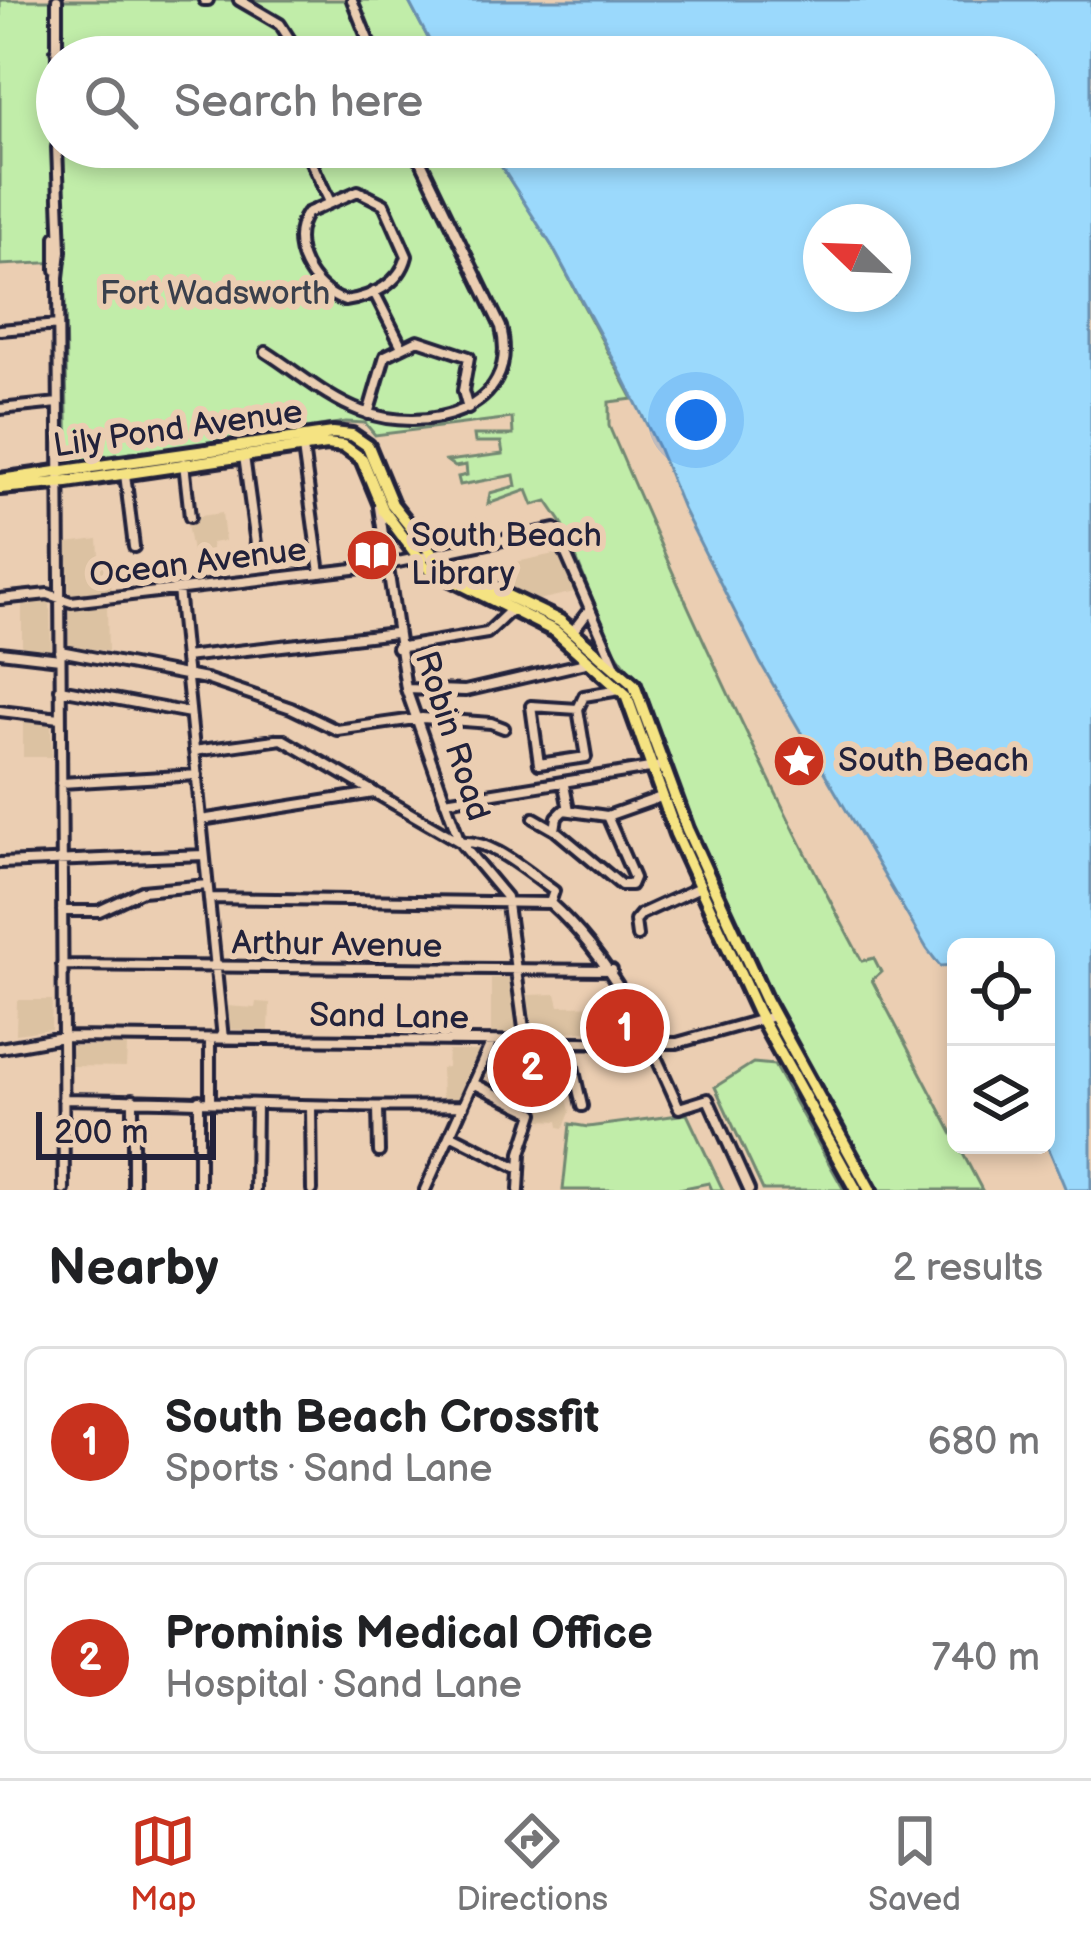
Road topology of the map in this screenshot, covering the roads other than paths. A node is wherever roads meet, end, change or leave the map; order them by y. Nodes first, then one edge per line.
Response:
1 (57, 0) edge
2 (239, 0) edge
3 (352, 0) edge
4 (56, 36) edge
5 (288, 36) edge
6 (367, 36) edge
7 (57, 168) edge
8 (314, 168) edge
9 (425, 168) edge
10 (330, 202) junction
11 (57, 230) junction
12 (58, 277) junction
13 (374, 292) junction
14 (58, 326) junction
15 (0, 330) edge
16 (402, 347) junction
17 (266, 352) dead end
18 (58, 403) junction
19 (0, 409) edge
20 (468, 409) junction
21 (368, 414) junction
22 (358, 446) junction
23 (303, 448) junction
24 (244, 456) junction
25 (184, 460) junction
26 (125, 474) junction
27 (58, 479) junction
28 (0, 484) edge
29 (378, 500) junction
30 (190, 517) dead end
31 (256, 544) dead end
32 (134, 547) dead end
33 (425, 557) junction
34 (386, 565) junction
35 (320, 573) junction
36 (178, 589) junction
37 (59, 598) junction
38 (0, 599) edge
39 (512, 609) junction
40 (589, 610) junction
41 (573, 631) junction
42 (395, 633) junction
43 (398, 648) junction
44 (0, 652) edge
45 (60, 655) junction
46 (185, 657) junction
47 (592, 662) junction
48 (615, 666) junction
49 (187, 674) junction
50 (60, 688) junction
51 (406, 689) junction
52 (622, 689) junction
53 (578, 709) junction
54 (0, 711) edge
55 (190, 713) junction
56 (60, 718) junction
57 (415, 719) junction
58 (504, 728) dead end
59 (194, 751) junction
60 (656, 767) junction
61 (196, 776) junction
62 (61, 783) junction
63 (564, 785) junction
64 (375, 792) junction
65 (662, 797) junction
66 (445, 801) junction
67 (568, 810) junction
68 (607, 816) junction
69 (534, 818) dead end
70 (201, 820) junction
71 (555, 830) junction
72 (460, 842) junction
73 (204, 855) junction
74 (0, 863) edge
75 (62, 863) junction
76 (207, 885) junction
77 (700, 887) junction
78 (208, 898) junction
79 (507, 901) junction
80 (550, 903) junction
81 (62, 911) junction
82 (727, 931) junction
83 (637, 937) dead end
84 (62, 965) junction
85 (215, 967) junction
86 (612, 970) junction
87 (515, 971) junction
88 (768, 1019) junction
89 (62, 1037) junction
90 (210, 1039) junction
91 (223, 1039) junction
92 (491, 1043) junction
93 (526, 1043) junction
94 (651, 1043) junction
95 (568, 1045) junction
96 (0, 1048) edge
97 (473, 1083) junction
98 (63, 1099) junction
99 (134, 1099) junction
100 (205, 1101) junction
101 (256, 1104) junction
102 (463, 1106) junction
103 (582, 1106) dead end
104 (310, 1108) junction
105 (378, 1108) junction
106 (450, 1134) junction
107 (379, 1152) dead end
108 (520, 1168) junction
109 (64, 1190) edge
110 (133, 1190) edge
111 (199, 1190) edge
112 (255, 1190) edge
113 (312, 1190) edge
114 (425, 1190) edge
115 (519, 1190) edge
116 (749, 1190) edge
117 (856, 1190) edge
118 (870, 1190) edge

1 - 4 street
2 - 5 street
3 - 6 street
7 - 11 street
8 - 10 street
9 - 20 street
10 - 13 street
10 - 13 street
11 - 12 street
11 - 12 street
12 - 14 street
13 - 16 street
14 - 15 street
14 - 18 street
16 - 20 street
16 - 21 street
17 - 21 street
18 - 19 street
18 - 27 street
20 - 21 street
22 - 23 main road, Lily Pond Avenue
22 - 25 main road, Lily Pond Avenue
22 - 29 main road
22 - 33 main road
23 - 24 main road, Lily Pond Avenue
23 - 35 street
24 - 25 main road, Lily Pond Avenue
24 - 31 street
25 - 26 main road, Lily Pond Avenue
25 - 27 main road, Lily Pond Avenue
25 - 30 street
26 - 27 main road, Lily Pond Avenue
26 - 32 street
27 - 28 main road, Lily Pond Avenue
27 - 37 street
29 - 33 main road
29 - 34 street, Robin Road
33 - 34 street, Ocean Avenue
33 - 39 main road
33 - 40 street, Ocean Avenue
33 - 41 main road
34 - 35 street, Ocean Avenue
34 - 42 street, Robin Road
35 - 36 street, Ocean Avenue
36 - 37 street, Ocean Avenue
36 - 46 street
37 - 38 street, Ocean Avenue
37 - 45 street
39 - 43 street
39 - 47 main road
40 - 41 street
40 - 48 street
41 - 48 main road
42 - 43 street, Robin Road
42 - 46 street
43 - 51 street, Robin Road
44 - 45 street
45 - 49 street
45 - 50 street
46 - 49 street
47 - 51 street
47 - 52 main road
48 - 60 main road
49 - 55 street
49 - 57 street
50 - 55 street
50 - 56 street
51 - 57 street, Robin Road
52 - 53 street
52 - 60 main road
53 - 53 street
54 - 56 street
55 - 59 street
56 - 62 street
57 - 58 street
57 - 66 street, Robin Road
59 - 61 street
59 - 64 street
60 - 63 street
60 - 65 main road
60 - 82 main road
61 - 62 street
61 - 70 street
62 - 75 street
63 - 66 street
63 - 67 street
64 - 70 street
64 - 72 street
65 - 68 street
65 - 77 main road
66 - 72 street, Robin Road
67 - 68 street
67 - 71 street
68 - 71 street
69 - 71 street
70 - 73 street
72 - 79 street, Robin Road
72 - 80 street
73 - 75 street
73 - 76 street
74 - 75 street
75 - 81 street
76 - 78 street
76 - 81 street
77 - 82 main road
77 - 83 street
78 - 79 street
78 - 85 street
79 - 80 street
79 - 87 street
80 - 86 street
81 - 84 street
82 - 88 main road
84 - 85 street, Arthur Avenue
84 - 89 street
85 - 87 street, Arthur Avenue
85 - 91 street
86 - 87 street, Arthur Avenue
86 - 94 street
87 - 93 street
88 - 94 street, Sand Lane
88 - 117 main road
88 - 118 main road
89 - 90 street, Sand Lane
89 - 96 street, Sand Lane
89 - 98 street
90 - 91 street, Sand Lane
90 - 100 street
91 - 92 street, Sand Lane
92 - 93 street, Sand Lane
92 - 97 street
93 - 95 street, Sand Lane
94 - 95 street, Sand Lane
94 - 116 street
95 - 103 street
97 - 102 street
97 - 108 street
98 - 99 street
98 - 109 street
99 - 100 street
99 - 110 street
100 - 101 street
100 - 111 street
101 - 104 street
101 - 112 street
102 - 105 street
102 - 106 street
104 - 105 street
104 - 113 street
105 - 107 street
106 - 108 street
106 - 114 street
108 - 115 street

